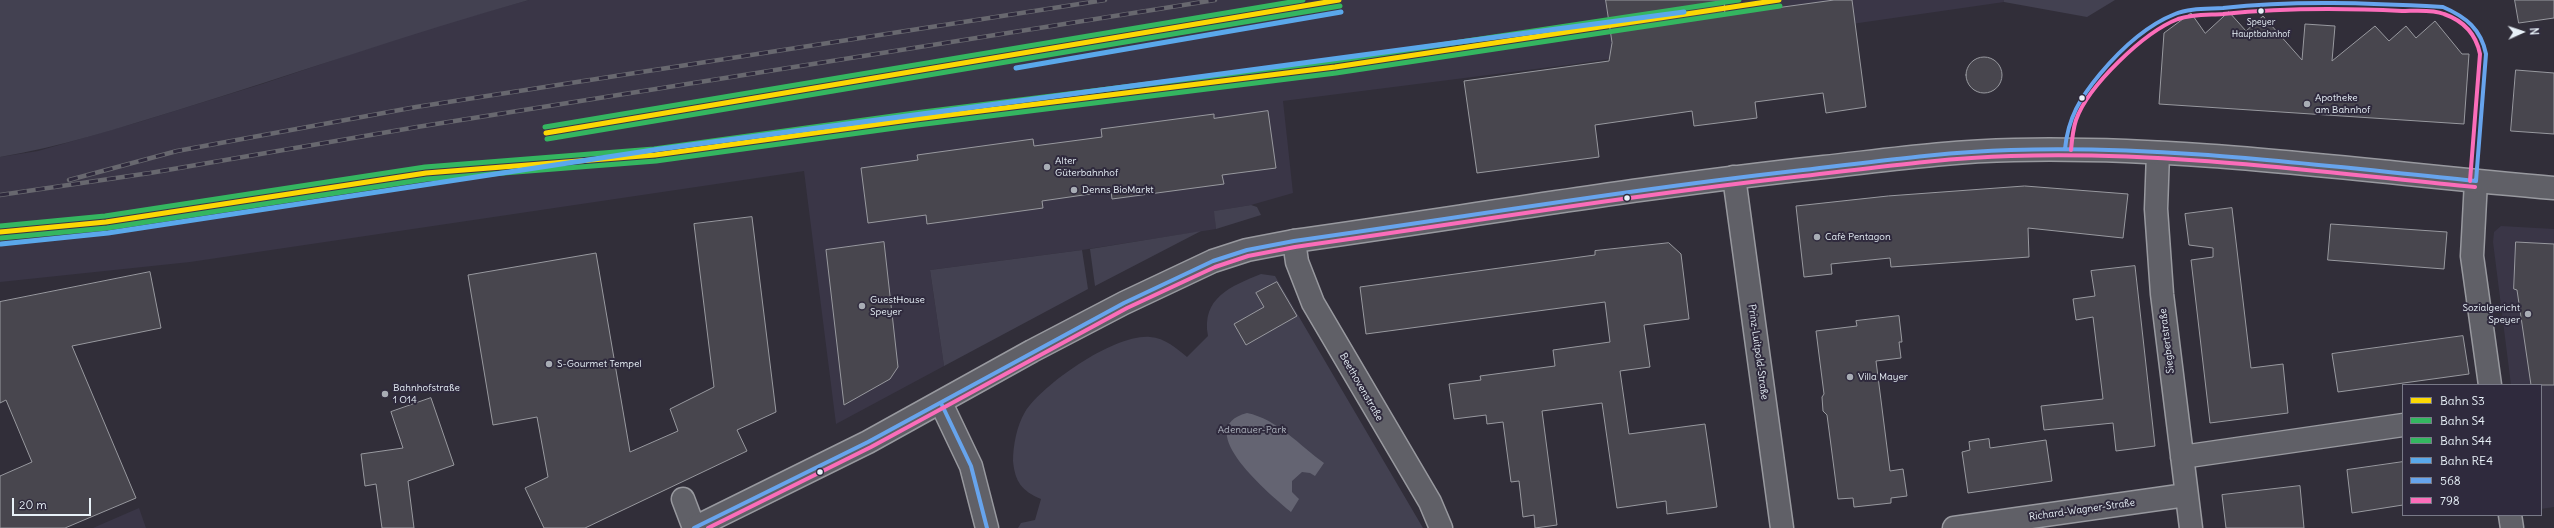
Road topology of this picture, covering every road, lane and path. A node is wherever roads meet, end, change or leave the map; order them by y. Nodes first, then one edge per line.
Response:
1 (2158, 153) junction
2 (1734, 177) junction
3 (2476, 181) junction
4 (2554, 188) edge
5 (1294, 241) junction
6 (2490, 384) edge
7 (941, 403) junction
8 (2402, 425) edge
9 (2182, 458) junction
10 (2186, 495) junction
11 (683, 499) dead end
12 (2510, 516) edge
13 (694, 528) edge
14 (987, 528) edge
15 (1441, 528) edge
16 (1782, 528) edge
17 (1954, 528) edge
18 (2191, 528) edge
19 (2512, 528) edge

1 - 2 main road
1 - 3 main road
1 - 9 main road, Siegbertstraße
2 - 5 main road
2 - 16 main road, Prinz-Luitpold-Straße
3 - 4 main road
3 - 6 main road
5 - 7 main road
5 - 15 main road, Beethovenstraße
7 - 13 main road
7 - 14 main road
8 - 9 main road
9 - 10 main road, Siegbertstraße
10 - 17 main road, Richard-Wagner-Straße
10 - 18 main road, Siegbertstraße
11 - 13 main road
12 - 19 main road

